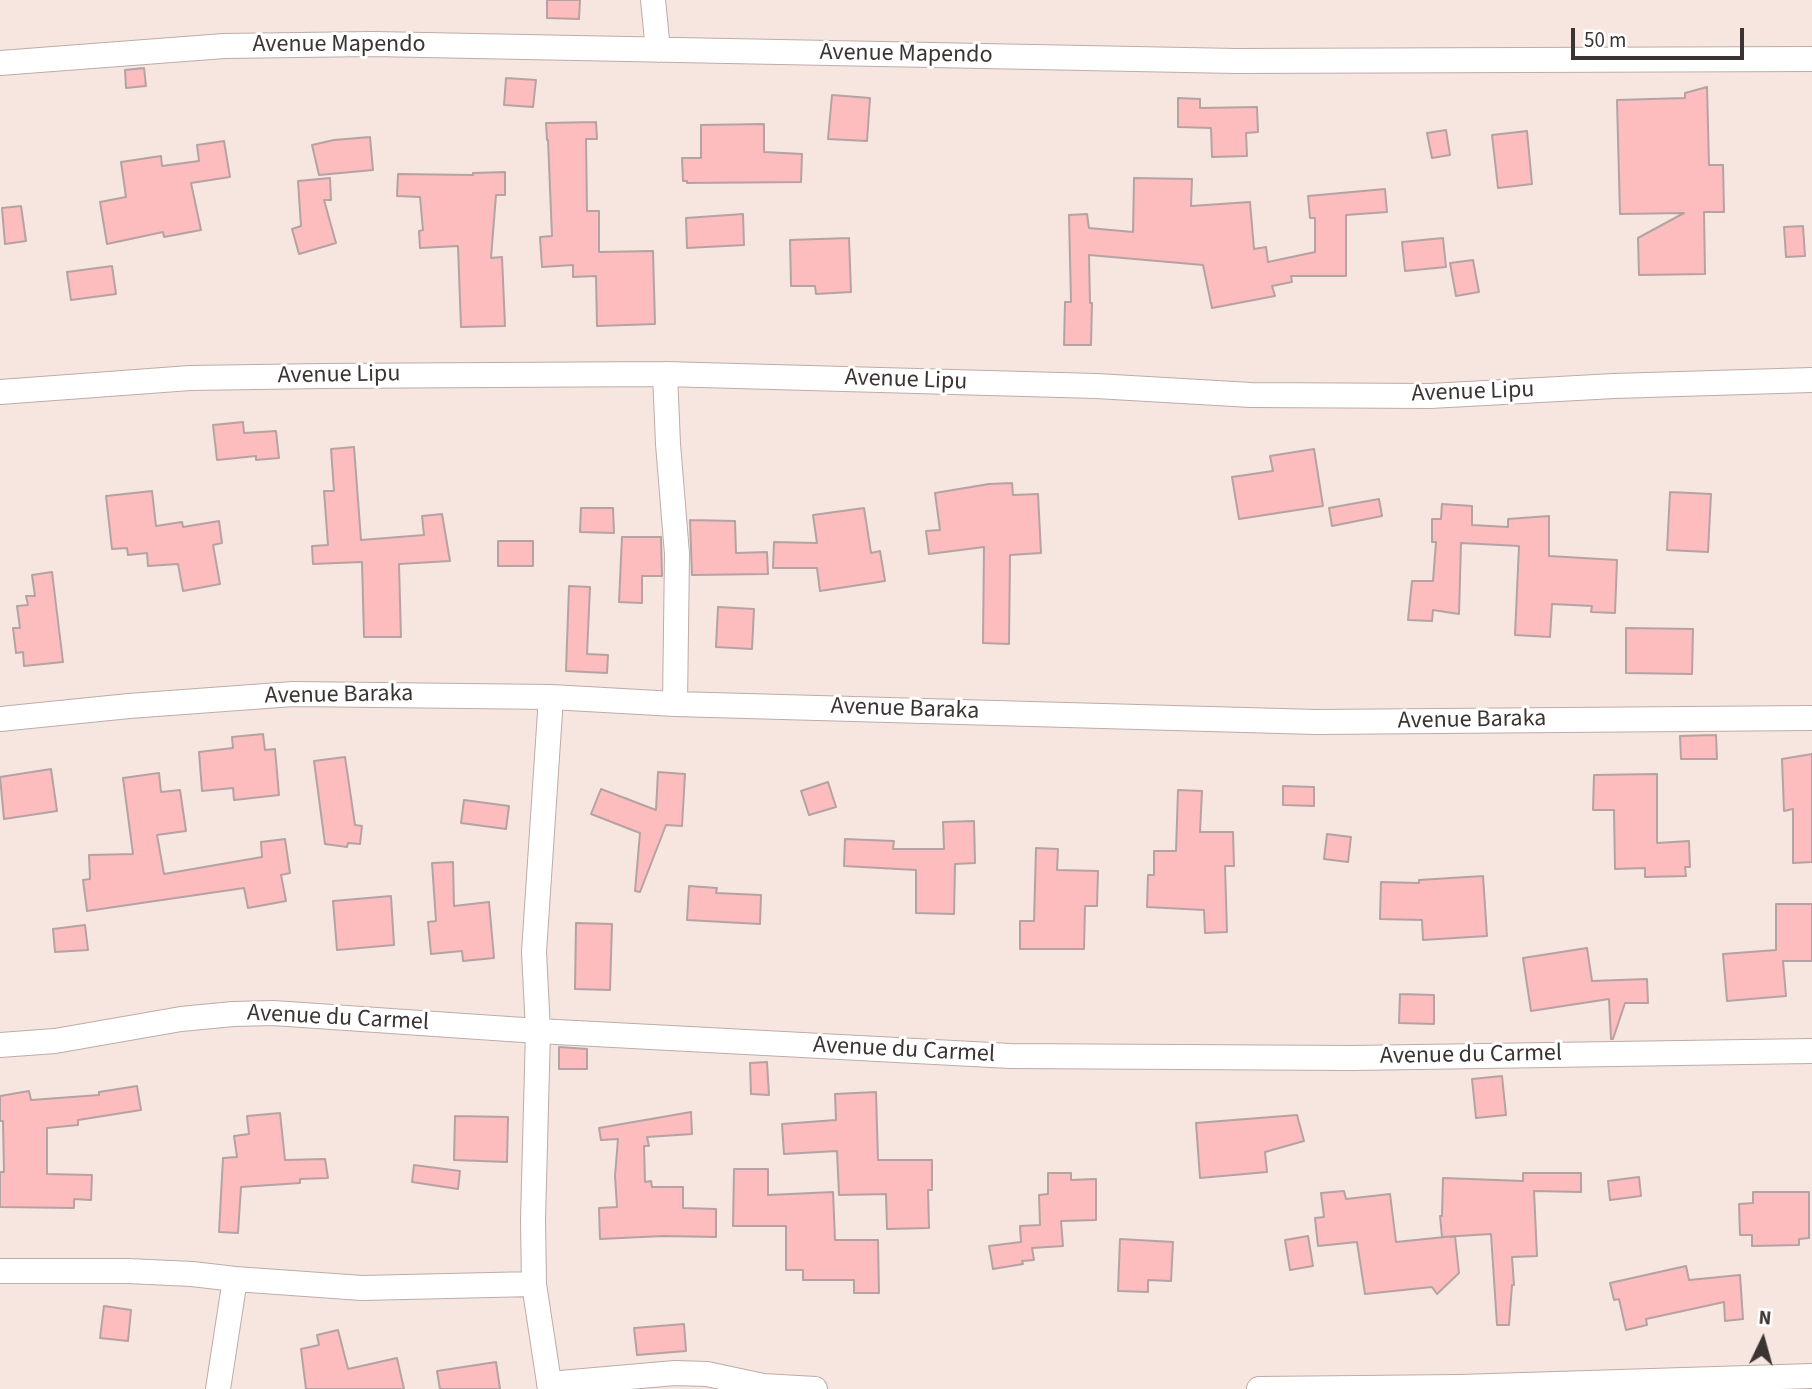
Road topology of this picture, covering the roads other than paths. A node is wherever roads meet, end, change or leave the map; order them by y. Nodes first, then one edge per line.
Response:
1 (653, 0) edge
2 (658, 50) junction
3 (1812, 59) edge
4 (0, 62) edge
5 (665, 374) junction
6 (1812, 380) edge
7 (0, 391) edge
8 (551, 697) junction
9 (675, 704) junction
10 (1812, 718) edge
11 (0, 719) edge
12 (538, 1031) junction
13 (0, 1045) edge
14 (1812, 1051) edge
15 (0, 1272) edge
16 (235, 1279) junction
17 (534, 1284) junction
18 (1812, 1376) edge
19 (733, 1384) edge
20 (549, 1387) edge
21 (218, 1389) edge
22 (815, 1389) edge
23 (1259, 1389) edge

1 - 2 street
2 - 3 street, Avenue Mapendo
2 - 4 street, Avenue Mapendo
5 - 6 street, Avenue Lipu
5 - 7 street, Avenue Lipu
5 - 9 street
8 - 9 street, Avenue Baraka
8 - 11 street, Avenue Baraka
8 - 12 street
9 - 10 street, Avenue Baraka
12 - 13 street, Avenue du Carmel
12 - 14 street, Avenue du Carmel
12 - 17 street
15 - 16 street
16 - 17 street
16 - 21 street
17 - 20 street
18 - 23 street
19 - 20 street
19 - 22 street

